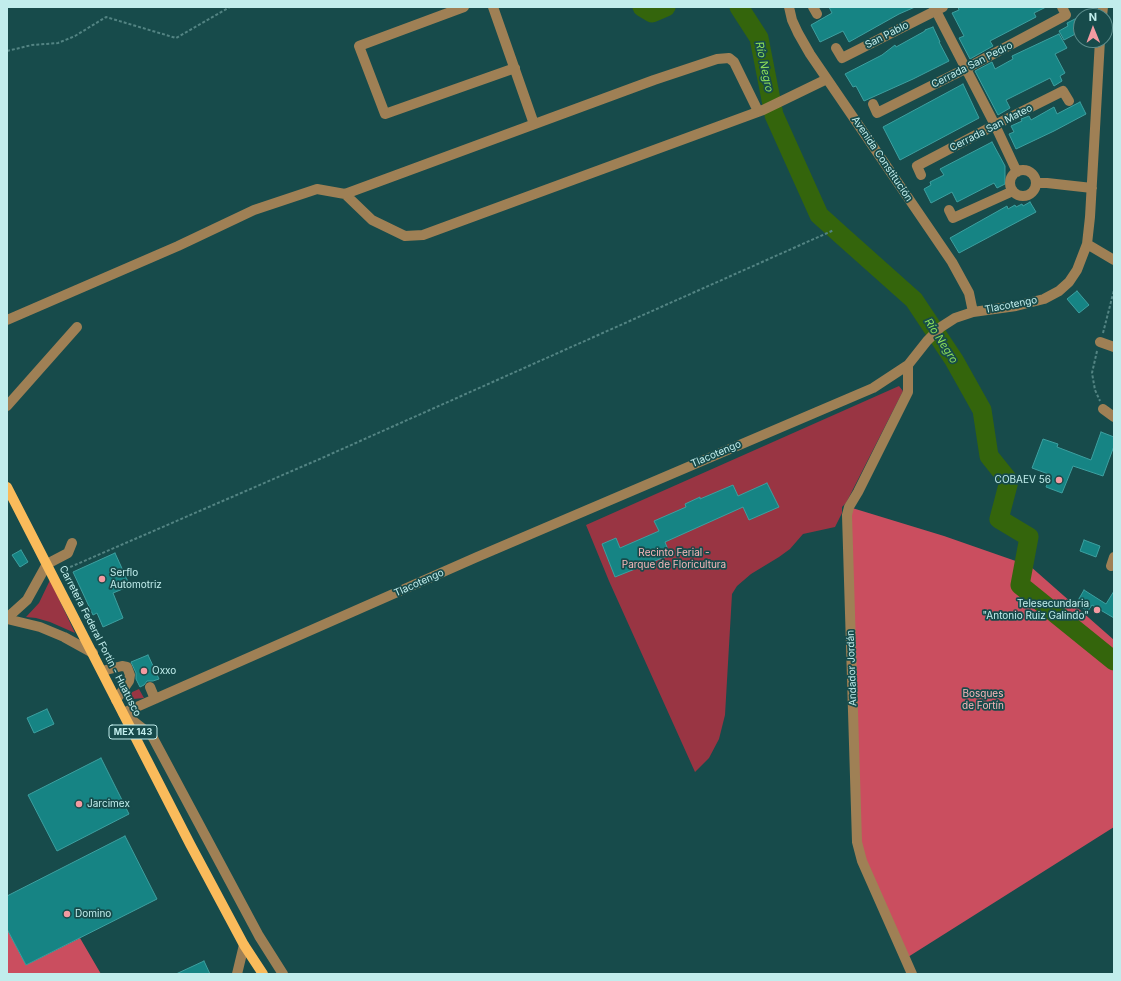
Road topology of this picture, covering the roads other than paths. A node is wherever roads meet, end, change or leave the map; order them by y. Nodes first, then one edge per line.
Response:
1 (464, 7) edge
2 (493, 7) edge
3 (789, 7) edge
4 (1062, 7) edge
5 (937, 8) edge
6 (836, 48) dead end
7 (1100, 48) edge
8 (514, 68) junction
9 (965, 69) junction
10 (827, 79) junction
11 (1069, 101) dead end
12 (873, 104) dead end
13 (760, 110) junction
14 (534, 124) junction
15 (995, 125) junction
16 (1017, 172) junction
17 (921, 175) dead end
18 (1037, 183) junction
19 (1092, 188) junction
20 (1013, 191) junction
21 (345, 194) junction
22 (949, 210) dead end
23 (1087, 244) junction
24 (1114, 260) edge
25 (973, 312) junction
26 (7, 320) edge
27 (77, 327) dead end
28 (1100, 342) dead end
29 (1114, 347) edge
30 (908, 365) junction
31 (7, 406) edge
32 (1103, 409) dead end
33 (1114, 417) edge
34 (7, 487) edge
35 (72, 543) dead end
36 (47, 564) junction
37 (7, 619) edge
38 (93, 654) junction
39 (102, 671) junction
40 (150, 687) dead end
41 (155, 699) junction
42 (116, 700) junction
43 (123, 713) junction
44 (244, 945) junction
45 (237, 974) edge
46 (263, 974) edge
47 (283, 974) edge
48 (912, 974) edge

1 - 8 street
2 - 8 street
3 - 10 street, Avenida Constitución
4 - 9 street, Cerrada San Pedro
5 - 6 street, San Pablo
5 - 9 street
7 - 19 street, Tlacotengo
8 - 14 street
9 - 12 street, Cerrada San Pedro
9 - 15 street
10 - 13 street
10 - 25 street, Avenida Constitución
11 - 15 street, Cerrada San Mateo
13 - 14 street
13 - 21 street
14 - 21 street
15 - 16 street
15 - 17 street, Cerrada San Mateo
16 - 18 street
16 - 20 street
18 - 19 street
18 - 20 street
19 - 23 street, Tlacotengo
20 - 22 street
21 - 26 street
23 - 24 street
23 - 25 street, Tlacotengo
25 - 30 street, Tlacotengo
27 - 31 street
28 - 29 street
30 - 41 street, Tlacotengo
30 - 48 street, Andador Jordán
32 - 33 street
34 - 36 main road, Carretera Federal Fortín - Huatusco / MEX 143
35 - 36 street
36 - 37 street
36 - 38 main road, Carretera Federal Fortín - Huatusco / MEX 143
37 - 38 street
38 - 39 main road, Carretera Federal Fortín - Huatusco / MEX 143
39 - 42 main road, Carretera Federal Fortín - Huatusco / MEX 143
39 - 42 street
40 - 41 street
41 - 43 street, Tlacotengo
42 - 43 main road, Carretera Federal Fortín - Huatusco / MEX 143
43 - 44 main road, Carretera Federal Fortín - Huatusco / MEX 143
43 - 47 street
44 - 45 street
44 - 46 main road, Carretera Federal Fortín - Huatusco / MEX 143

